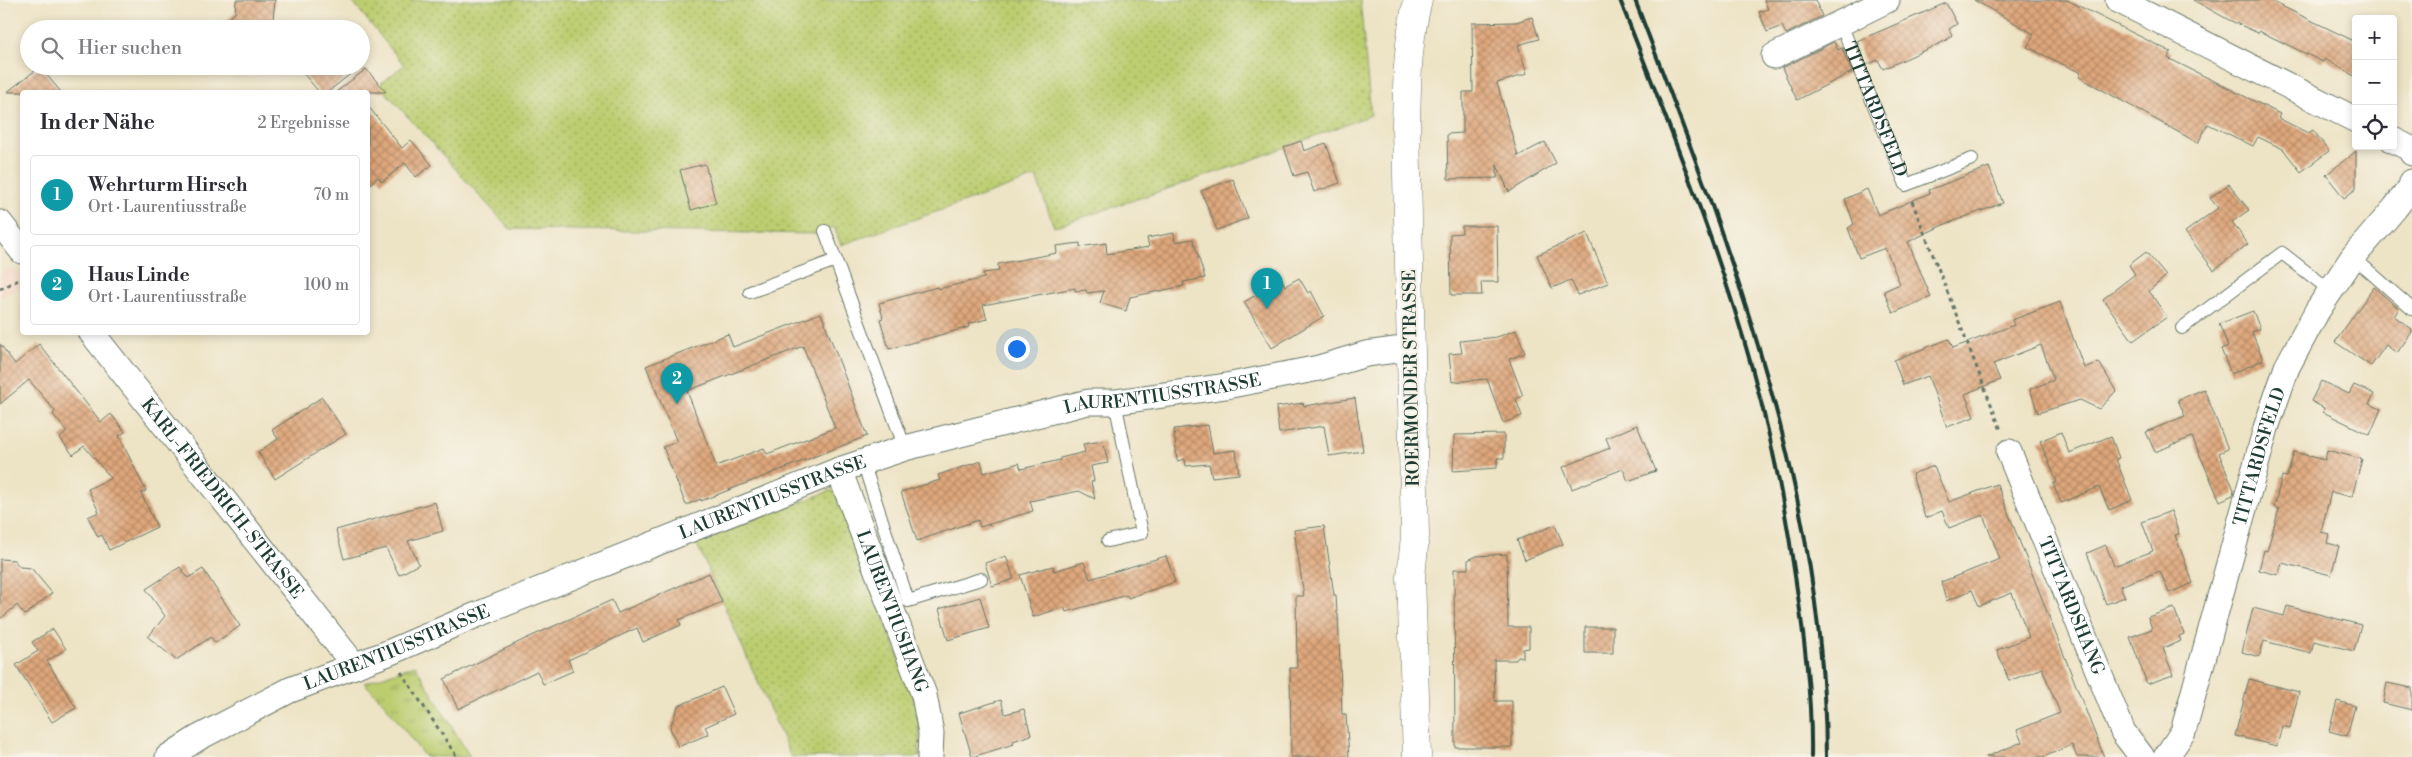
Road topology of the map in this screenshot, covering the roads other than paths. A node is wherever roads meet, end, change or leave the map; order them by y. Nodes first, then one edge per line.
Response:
1 (1418, 0) edge
2 (1887, 0) edge
3 (2118, 0) edge
4 (1841, 24) junction
5 (1774, 56) dead end
6 (2352, 118) edge
7 (2397, 142) edge
8 (2412, 153) edge
9 (1972, 159) dead end
10 (2412, 182) edge
11 (0, 223) edge
12 (826, 231) dead end
13 (20, 248) edge
14 (2353, 257) junction
15 (836, 260) junction
16 (2331, 291) junction
17 (750, 292) dead end
18 (2412, 309) edge
19 (2182, 328) dead end
20 (93, 335) edge
21 (1410, 348) junction
22 (1115, 402) junction
23 (904, 448) junction
24 (2009, 452) road end
25 (864, 462) junction
26 (839, 470) junction
27 (1108, 541) dead end
28 (981, 579) dead end
29 (355, 666) junction
30 (168, 757) edge
31 (930, 757) edge
32 (1417, 757) edge
33 (2142, 757) edge
34 (2166, 757) edge

1 - 21 main road, ROERMONDER STRASSE
2 - 4 street
3 - 6 street
4 - 5 street
4 - 9 lane, TITTARDSFELD
7 - 8 street
10 - 14 street, TITTARDSFELD
11 - 13 street
12 - 15 lane
14 - 16 street, TITTARDSFELD
14 - 18 lane
15 - 17 lane
15 - 23 lane
16 - 19 lane
16 - 34 street, TITTARDSFELD
20 - 29 street, KARL-FRIEDRICH-STRASSE
21 - 22 street, LAURENTIUSSTRASSE
21 - 32 main road, ROERMONDER STRASSE
22 - 23 street, LAURENTIUSSTRASSE
22 - 27 lane
23 - 25 street, LAURENTIUSSTRASSE
24 - 33 street, TITTARDSHANG
25 - 26 street, LAURENTIUSSTRASSE
25 - 28 lane
26 - 29 street, LAURENTIUSSTRASSE
26 - 31 street, LAURENTIUSHANG
29 - 30 street, LAURENTIUSSTRASSE

